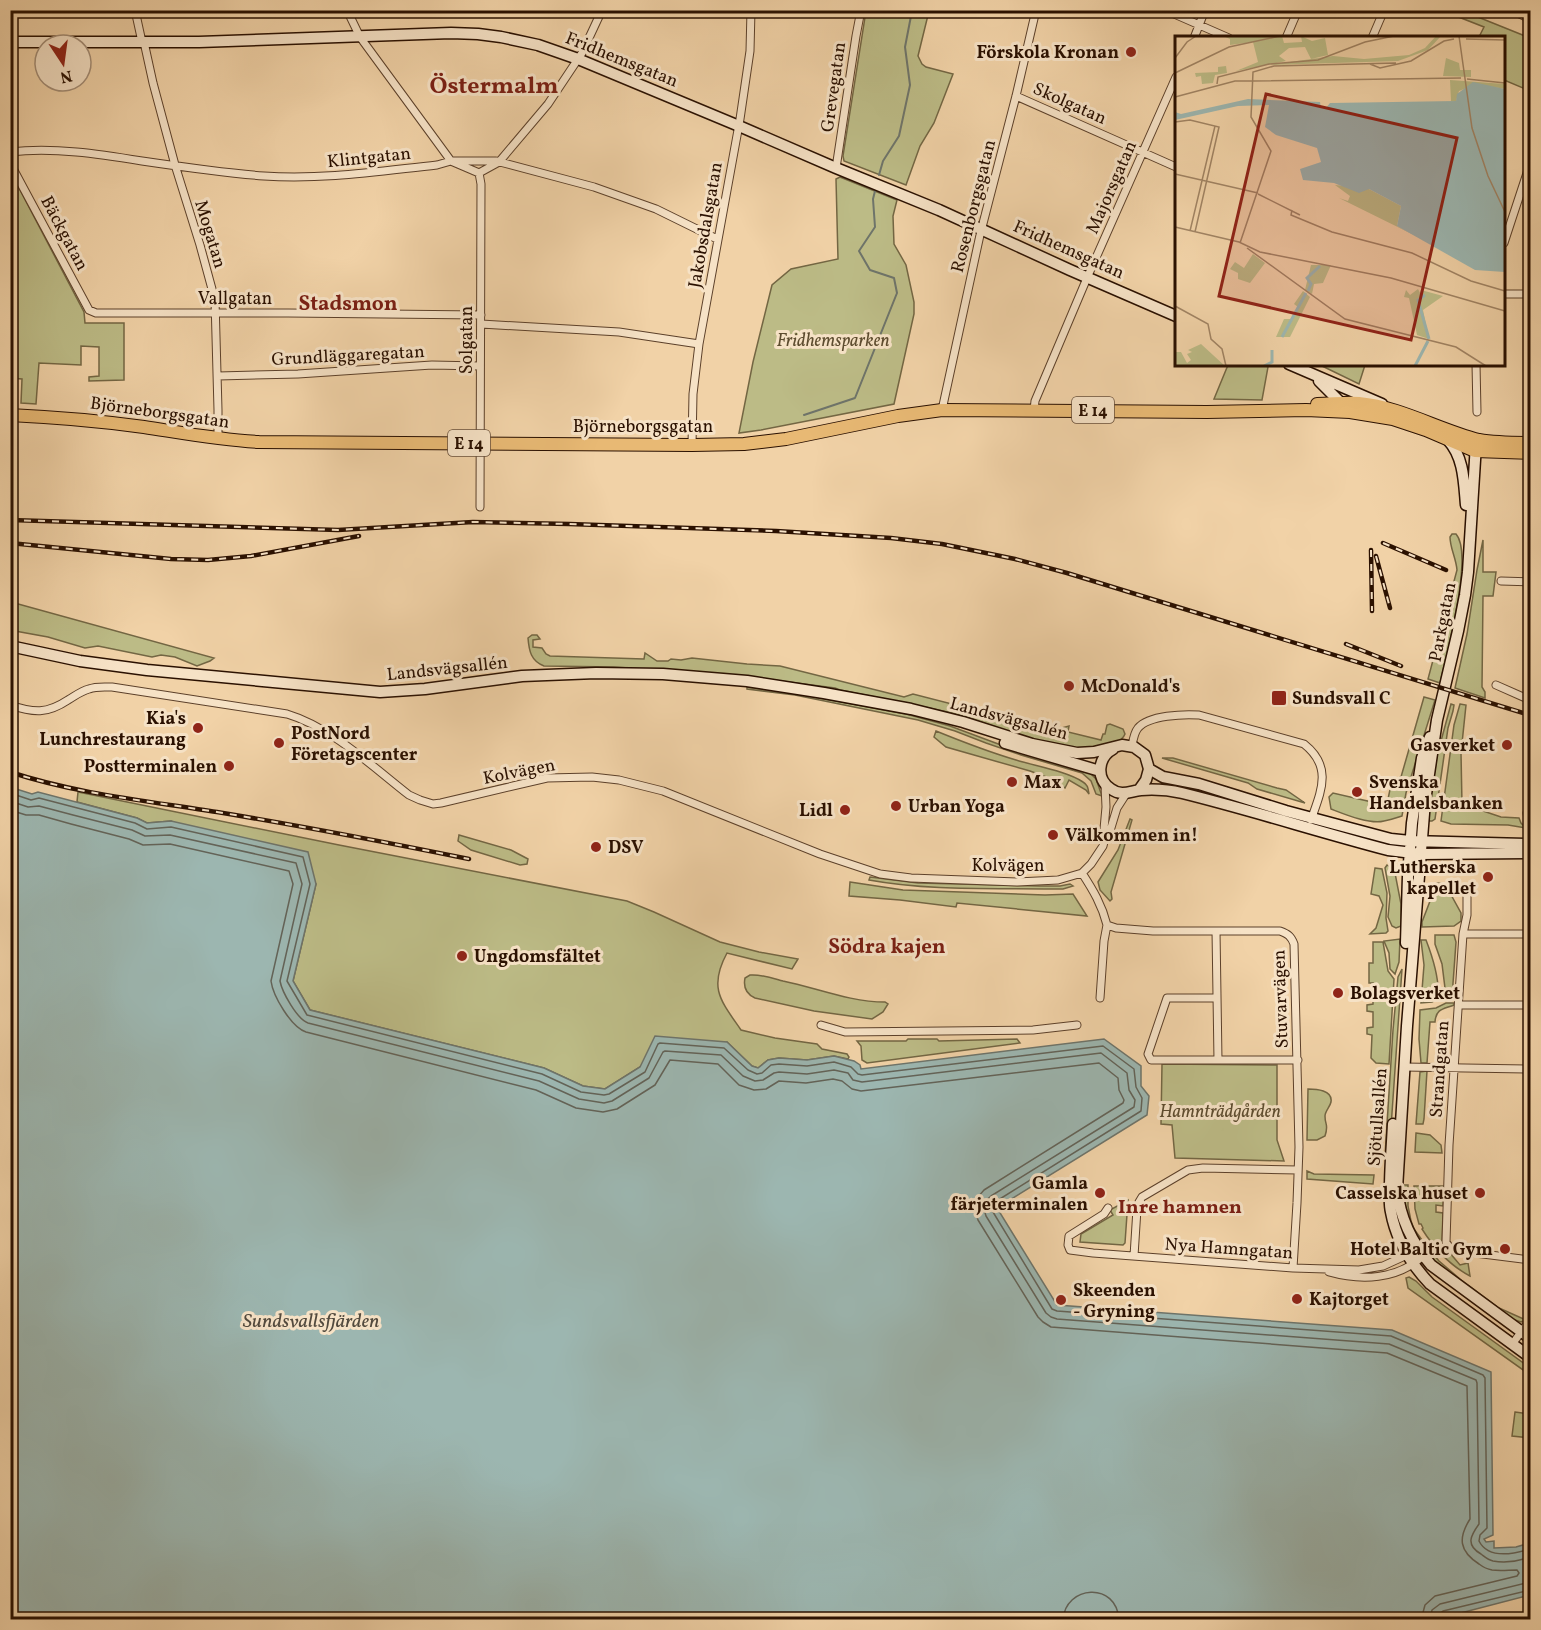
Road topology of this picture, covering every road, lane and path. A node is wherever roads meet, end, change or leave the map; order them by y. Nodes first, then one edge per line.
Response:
1 (135, 10) edge
2 (347, 10) edge
3 (602, 10) edge
4 (751, 10) edge
5 (861, 10) edge
6 (1036, 10) edge
7 (1165, 10) edge
8 (1205, 10) edge
9 (1298, 10) edge
10 (1384, 10) edge
11 (1511, 10) edge
12 (1530, 19) edge
13 (1199, 24) junction
14 (1195, 36) edge
15 (1225, 36) edge
16 (1287, 36) edge
17 (1373, 36) edge
18 (360, 37) junction
19 (10, 42) edge
20 (143, 42) junction
21 (578, 59) junction
22 (1175, 79) edge
23 (1016, 96) junction
24 (739, 126) junction
25 (10, 152) edge
26 (1144, 152) junction
27 (451, 161) junction
28 (499, 162) junction
29 (10, 163) edge
30 (175, 165) junction
31 (1175, 166) edge
32 (1530, 167) edge
33 (836, 168) junction
34 (479, 173) junction
35 (982, 229) junction
36 (1505, 237) edge
37 (717, 239) junction
38 (1087, 278) junction
39 (1505, 294) edge
40 (1530, 294) edge
41 (96, 313) joint
42 (216, 313) junction
43 (481, 315) junction
44 (1175, 316) edge
45 (481, 324) junction
46 (699, 344) junction
47 (480, 366) junction
48 (1293, 366) edge
49 (1476, 366) edge
50 (1312, 375) junction
51 (218, 376) junction
52 (1345, 407) junction
53 (942, 410) junction
54 (1034, 410) junction
55 (1477, 412) dead end
56 (10, 415) edge
57 (1413, 416) junction
58 (218, 438) junction
59 (1447, 439) junction
60 (481, 443) junction
61 (1530, 443) edge
62 (1477, 444) junction
63 (692, 445) junction
64 (1530, 453) edge
65 (1461, 463) junction
66 (480, 507) dead end
67 (1469, 529) junction
68 (1501, 581) dead end
69 (1530, 582) edge
70 (10, 646) edge
71 (1496, 686) dead end
72 (1530, 700) edge
73 (887, 704) junction
74 (10, 705) edge
75 (1127, 746) junction
76 (1149, 769) junction
77 (1100, 771) junction
78 (1105, 785) junction
79 (1139, 790) junction
80 (1126, 794) junction
81 (1530, 807) edge
82 (1530, 821) edge
83 (1311, 823) junction
84 (1105, 838) junction
85 (1416, 841) junction
86 (1530, 844) edge
87 (1409, 853) junction
88 (1421, 854) junction
89 (1530, 854) edge
90 (1082, 873) junction
91 (1467, 891) dead end
92 (1107, 925) junction
93 (1216, 931) junction
94 (1463, 934) junction
95 (1530, 934) edge
96 (1100, 998) dead end
97 (1217, 998) junction
98 (1459, 1005) junction
99 (1530, 1005) edge
100 (821, 1025) dead end
101 (1077, 1025) dead end
102 (1218, 1060) junction
103 (1298, 1060) junction
104 (1404, 1067) junction
105 (1455, 1068) junction
106 (1530, 1069) edge
107 (1298, 1170) junction
108 (1108, 1208) dead end
109 (1134, 1256) junction
110 (1416, 1257) junction
111 (1530, 1260) edge
112 (1293, 1268) junction
113 (1321, 1269) junction
114 (1530, 1320) edge
115 (1528, 1337) edge
116 (1522, 1350) edge

1 - 20 street, Mogatan
2 - 18 street
3 - 21 street
4 - 24 street, Jakobsdalsgatan
5 - 33 street, Grevegatan
6 - 23 street, Rosenborgsgatan
7 - 13 street
8 - 13 street
9 - 16 street
10 - 17 street
11 - 12 street
13 - 14 street
13 - 15 street
18 - 20 main road, Fridhemsgatan
18 - 21 main road, Fridhemsgatan
18 - 27 street
19 - 20 main road, Fridhemsgatan
20 - 30 street, Mogatan
21 - 24 main road, Fridhemsgatan
21 - 28 street
22 - 26 street, Majorsgatan
23 - 26 street, Skolgatan
23 - 35 street, Rosenborgsgatan
24 - 33 main road, Fridhemsgatan
24 - 37 street, Jakobsdalsgatan
25 - 30 street, Klintgatan
26 - 31 street, Skolgatan
26 - 38 street, Majorsgatan
27 - 28 street, Klintgatan
27 - 30 street, Klintgatan
27 - 34 street
28 - 34 street
28 - 37 street, Klintgatan
29 - 41 street, Bäckgatan
30 - 42 street, Mogatan
32 - 36 street
33 - 35 main road, Fridhemsgatan
34 - 43 street, Solgatan
35 - 38 main road, Fridhemsgatan
35 - 53 street, Rosenborgsgatan
37 - 46 street, Jakobsdalsgatan
38 - 44 main road, Fridhemsgatan
38 - 54 street, Majorsgatan
39 - 40 street
41 - 42 street, Vallgatan
42 - 43 street, Vallgatan
42 - 51 street, Mogatan
43 - 45 street, Solgatan
45 - 46 street
45 - 47 street, Solgatan
46 - 63 street, Jakobsdalsgatan
47 - 51 street, Grundläggaregatan
47 - 60 street, Solgatan
48 - 50 main road
49 - 55 street
50 - 52 main road
50 - 57 main road
51 - 58 street, Mogatan
52 - 54 highway, Björneborgsgatan / E 14
52 - 57 highway, Björneborgsgatan / E 14
52 - 59 highway, E 14
53 - 54 highway, Björneborgsgatan / E 14
53 - 63 highway, Björneborgsgatan / E 14
56 - 58 highway, Björneborgsgatan / E 14
57 - 62 highway, E 14
58 - 60 highway, Björneborgsgatan / E 14
59 - 62 highway, E 14
59 - 65 main road, Parkgatan
60 - 63 highway, Björneborgsgatan / E 14
60 - 66 street, Solgatan
61 - 62 highway, E 14
62 - 64 highway, E 14
62 - 65 main road, Parkgatan
62 - 67 main road, Parkgatan
65 - 67 main road, Parkgatan
67 - 85 main road, Parkgatan
68 - 69 street
70 - 73 main road, Landsvägsallén
71 - 72 street
73 - 75 main road, Landsvägsallén
73 - 77 main road, Landsvägsallén
74 - 90 street, Kolvägen
75 - 76 main road
75 - 77 main road
75 - 83 street
76 - 79 main road
76 - 83 main road
77 - 78 main road
78 - 80 main road
78 - 84 street
79 - 80 main road
79 - 83 main road
80 - 84 street
81 - 82 street
83 - 85 main road
83 - 87 main road
84 - 90 street
85 - 86 main road
85 - 87 main road
85 - 88 main road
87 - 88 main road
87 - 110 main road, Sjötullsallén
88 - 89 main road
88 - 104 main road, Sjötullsallén
90 - 92 street
91 - 94 street, Strandgatan
92 - 93 street, Stuvarvägen
92 - 96 street
93 - 97 street
93 - 103 street, Stuvarvägen
94 - 95 street
94 - 98 street, Strandgatan
97 - 102 street
97 - 102 street
98 - 99 street
98 - 105 street, Strandgatan
100 - 101 street
102 - 103 street
103 - 107 street, Stuvarvägen
104 - 105 street
104 - 110 main road, Sjötullsallén
105 - 106 street
105 - 111 street, Strandgatan
107 - 109 street
107 - 112 street, Stuvarvägen
108 - 109 street, Nya Hamngatan
109 - 112 street, Nya Hamngatan
110 - 113 street, Nya Hamngatan
110 - 113 street, Nya Hamngatan
110 - 115 main road, Sjötullsallén
110 - 116 main road, Sjötullsallén
112 - 113 street, Nya Hamngatan
114 - 115 street
115 - 116 street
115 - 116 street

